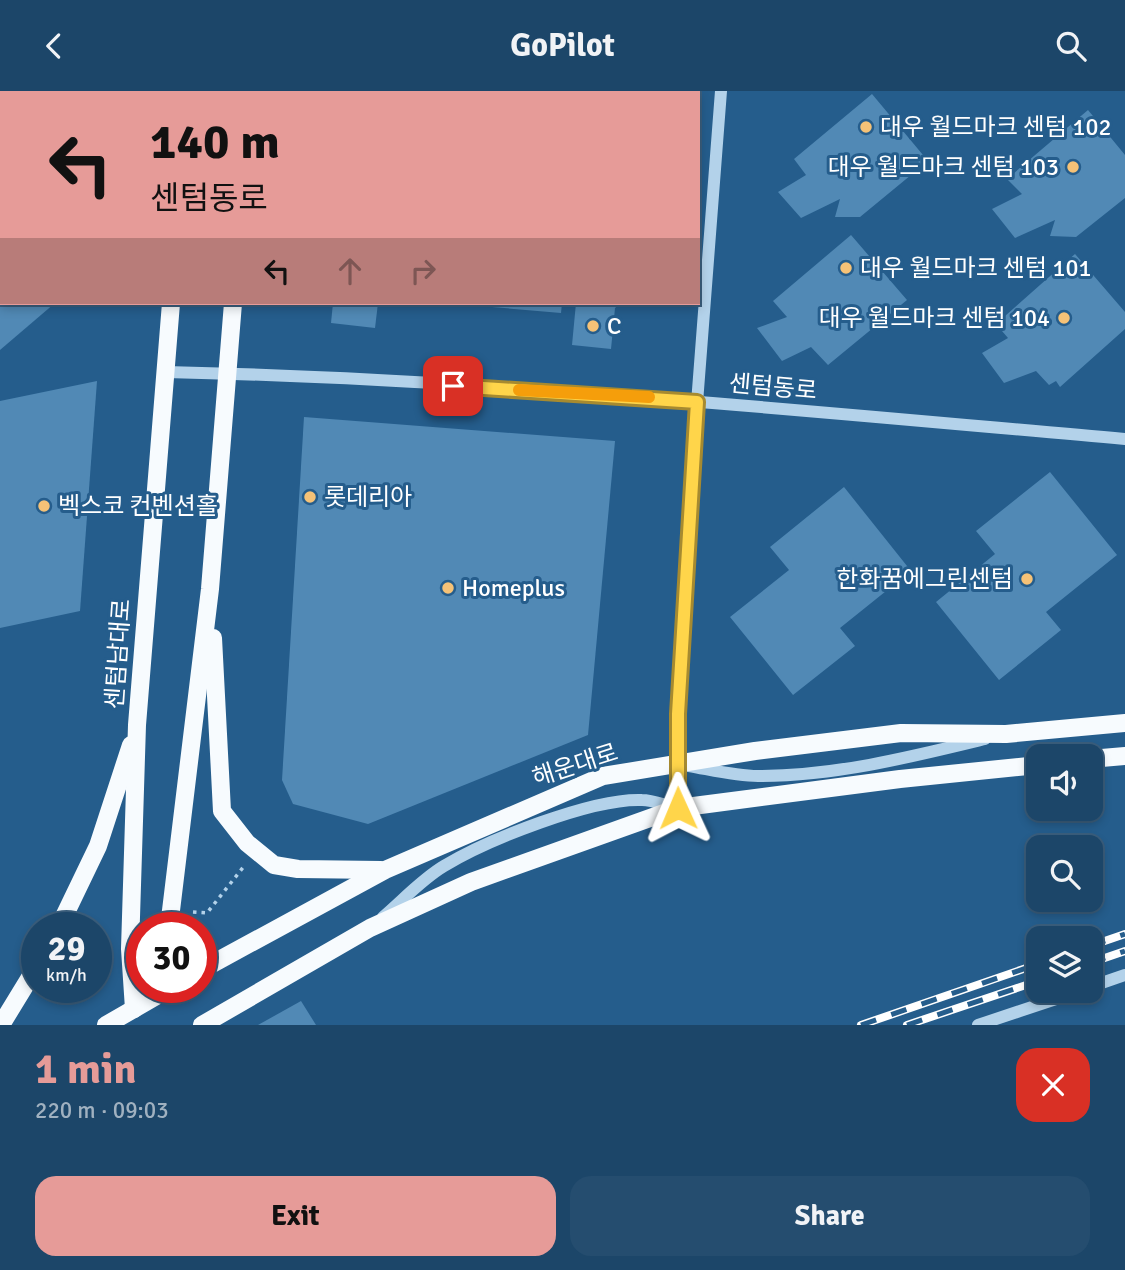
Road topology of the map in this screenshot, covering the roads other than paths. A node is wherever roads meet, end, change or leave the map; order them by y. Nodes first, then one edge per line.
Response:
1 (721, 91) edge
2 (171, 305) edge
3 (233, 305) edge
4 (166, 372) junction
5 (227, 373) junction
6 (697, 402) junction
7 (1125, 439) edge
8 (210, 589) junction
9 (1125, 723) edge
10 (137, 726) junction
11 (1006, 734) junction
12 (1125, 756) edge
13 (1103, 758) edge
14 (677, 764) junction
15 (1026, 766) edge
16 (678, 808) junction
17 (385, 870) junction
18 (66, 912) edge
19 (171, 912) edge
20 (370, 928) junction
21 (217, 961) edge
22 (1125, 975) edge
23 (1103, 983) edge
24 (21, 992) edge
25 (151, 1003) edge
26 (1044, 1003) edge
27 (133, 1017) edge
28 (1, 1025) edge
29 (106, 1025) edge
30 (202, 1025) edge
31 (978, 1025) edge

1 - 6 street
2 - 4 main road, 센텀남대로
3 - 5 main road
4 - 5 street, 센텀동로
4 - 10 main road, 센텀남대로
5 - 6 street, 센텀동로
5 - 8 main road
6 - 7 street, 센텀동로
6 - 14 street
8 - 17 main road
8 - 19 main road
9 - 11 main road, 해운대로
10 - 18 main road
10 - 27 main road, 센텀남대로
11 - 14 main road, 해운대로
11 - 14 street
12 - 13 main road
14 - 16 street
14 - 17 main road, 해운대로
15 - 16 main road
16 - 20 main road
16 - 20 street
17 - 21 main road, 해운대로
20 - 30 main road
22 - 23 street
24 - 28 main road
25 - 27 main road
26 - 31 street
27 - 29 main road

